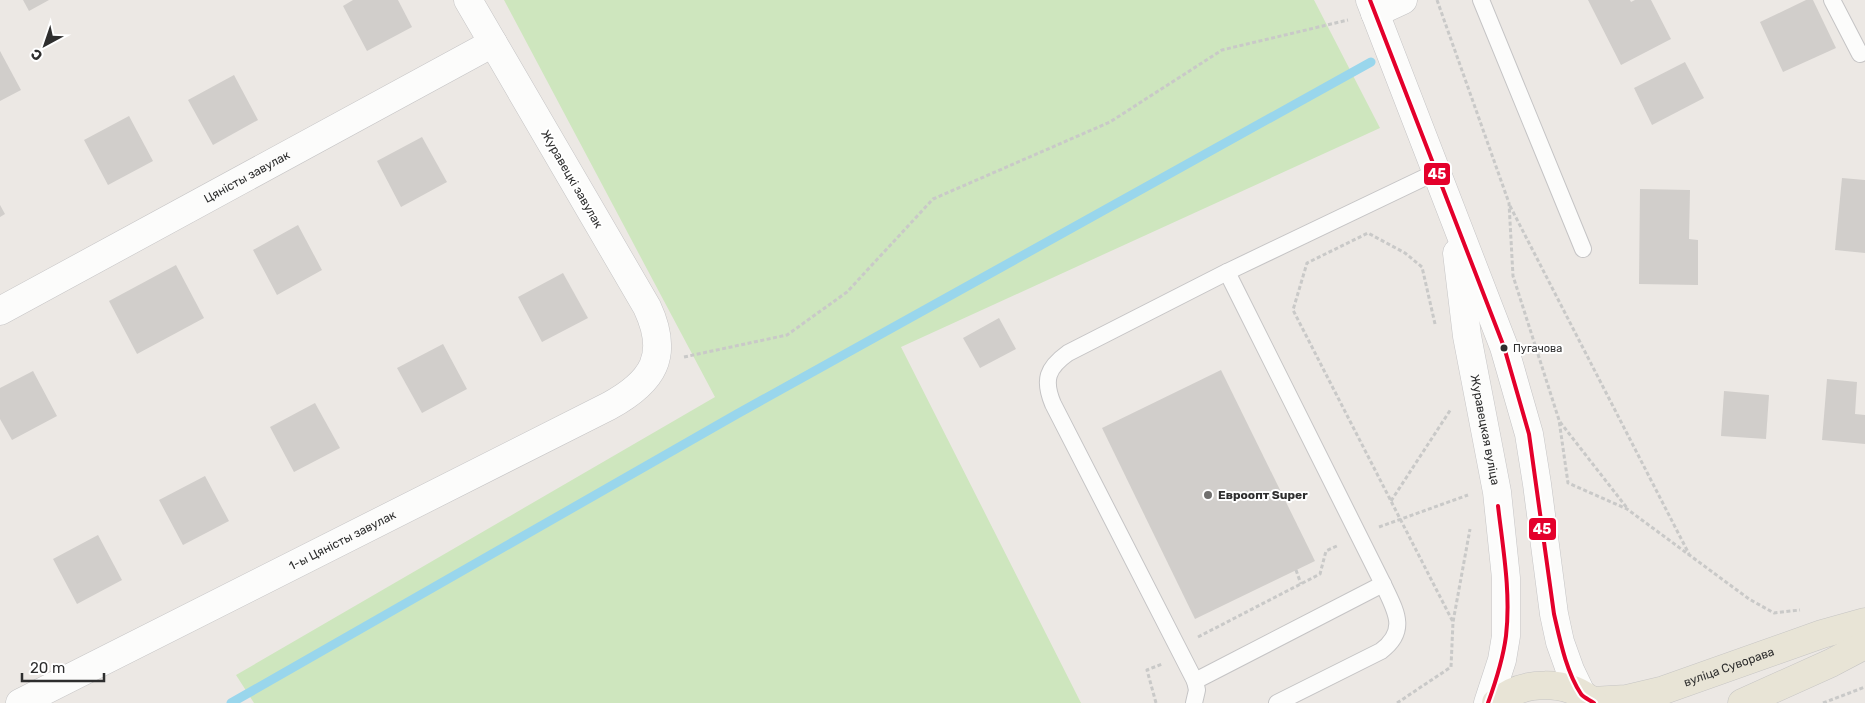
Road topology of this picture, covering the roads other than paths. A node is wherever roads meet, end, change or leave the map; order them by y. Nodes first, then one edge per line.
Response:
1 (468, 0) edge
2 (1403, 0) edge
3 (1481, 0) edge
4 (1832, 0) edge
5 (1373, 7) edge
6 (493, 43) junction
7 (1860, 54) dead end
8 (1436, 172) junction
9 (1452, 214) junction
10 (1584, 249) dead end
11 (1227, 272) junction
12 (0, 311) edge
13 (655, 363) joint
14 (1383, 584) junction
15 (1865, 622) edge
16 (1865, 645) edge
17 (1195, 681) junction
18 (1774, 697) edge
19 (1589, 700) edge
20 (20, 703) edge
21 (1194, 703) edge
22 (1277, 703) edge
23 (1488, 703) edge
24 (1496, 703) edge
25 (1742, 703) edge

1 - 6 street, Журавецкі завулак
2 - 5 street
3 - 10 lane
4 - 7 lane
5 - 8 street, Журавецкая вуліца
6 - 12 street, Цяністы завулак
6 - 13 street, Журавецкі завулак
8 - 9 street, Журавецкая вуліца
8 - 11 lane
9 - 19 street, Журавецкая вуліца
9 - 23 street, Журавецкая вуліца
11 - 14 lane
11 - 17 lane
13 - 20 street, 1-ы Цяністы завулак
14 - 17 lane
14 - 22 lane
15 - 19 main road, вуліца Суворава
16 - 18 main road
17 - 21 lane
18 - 25 main road
19 - 24 main road

